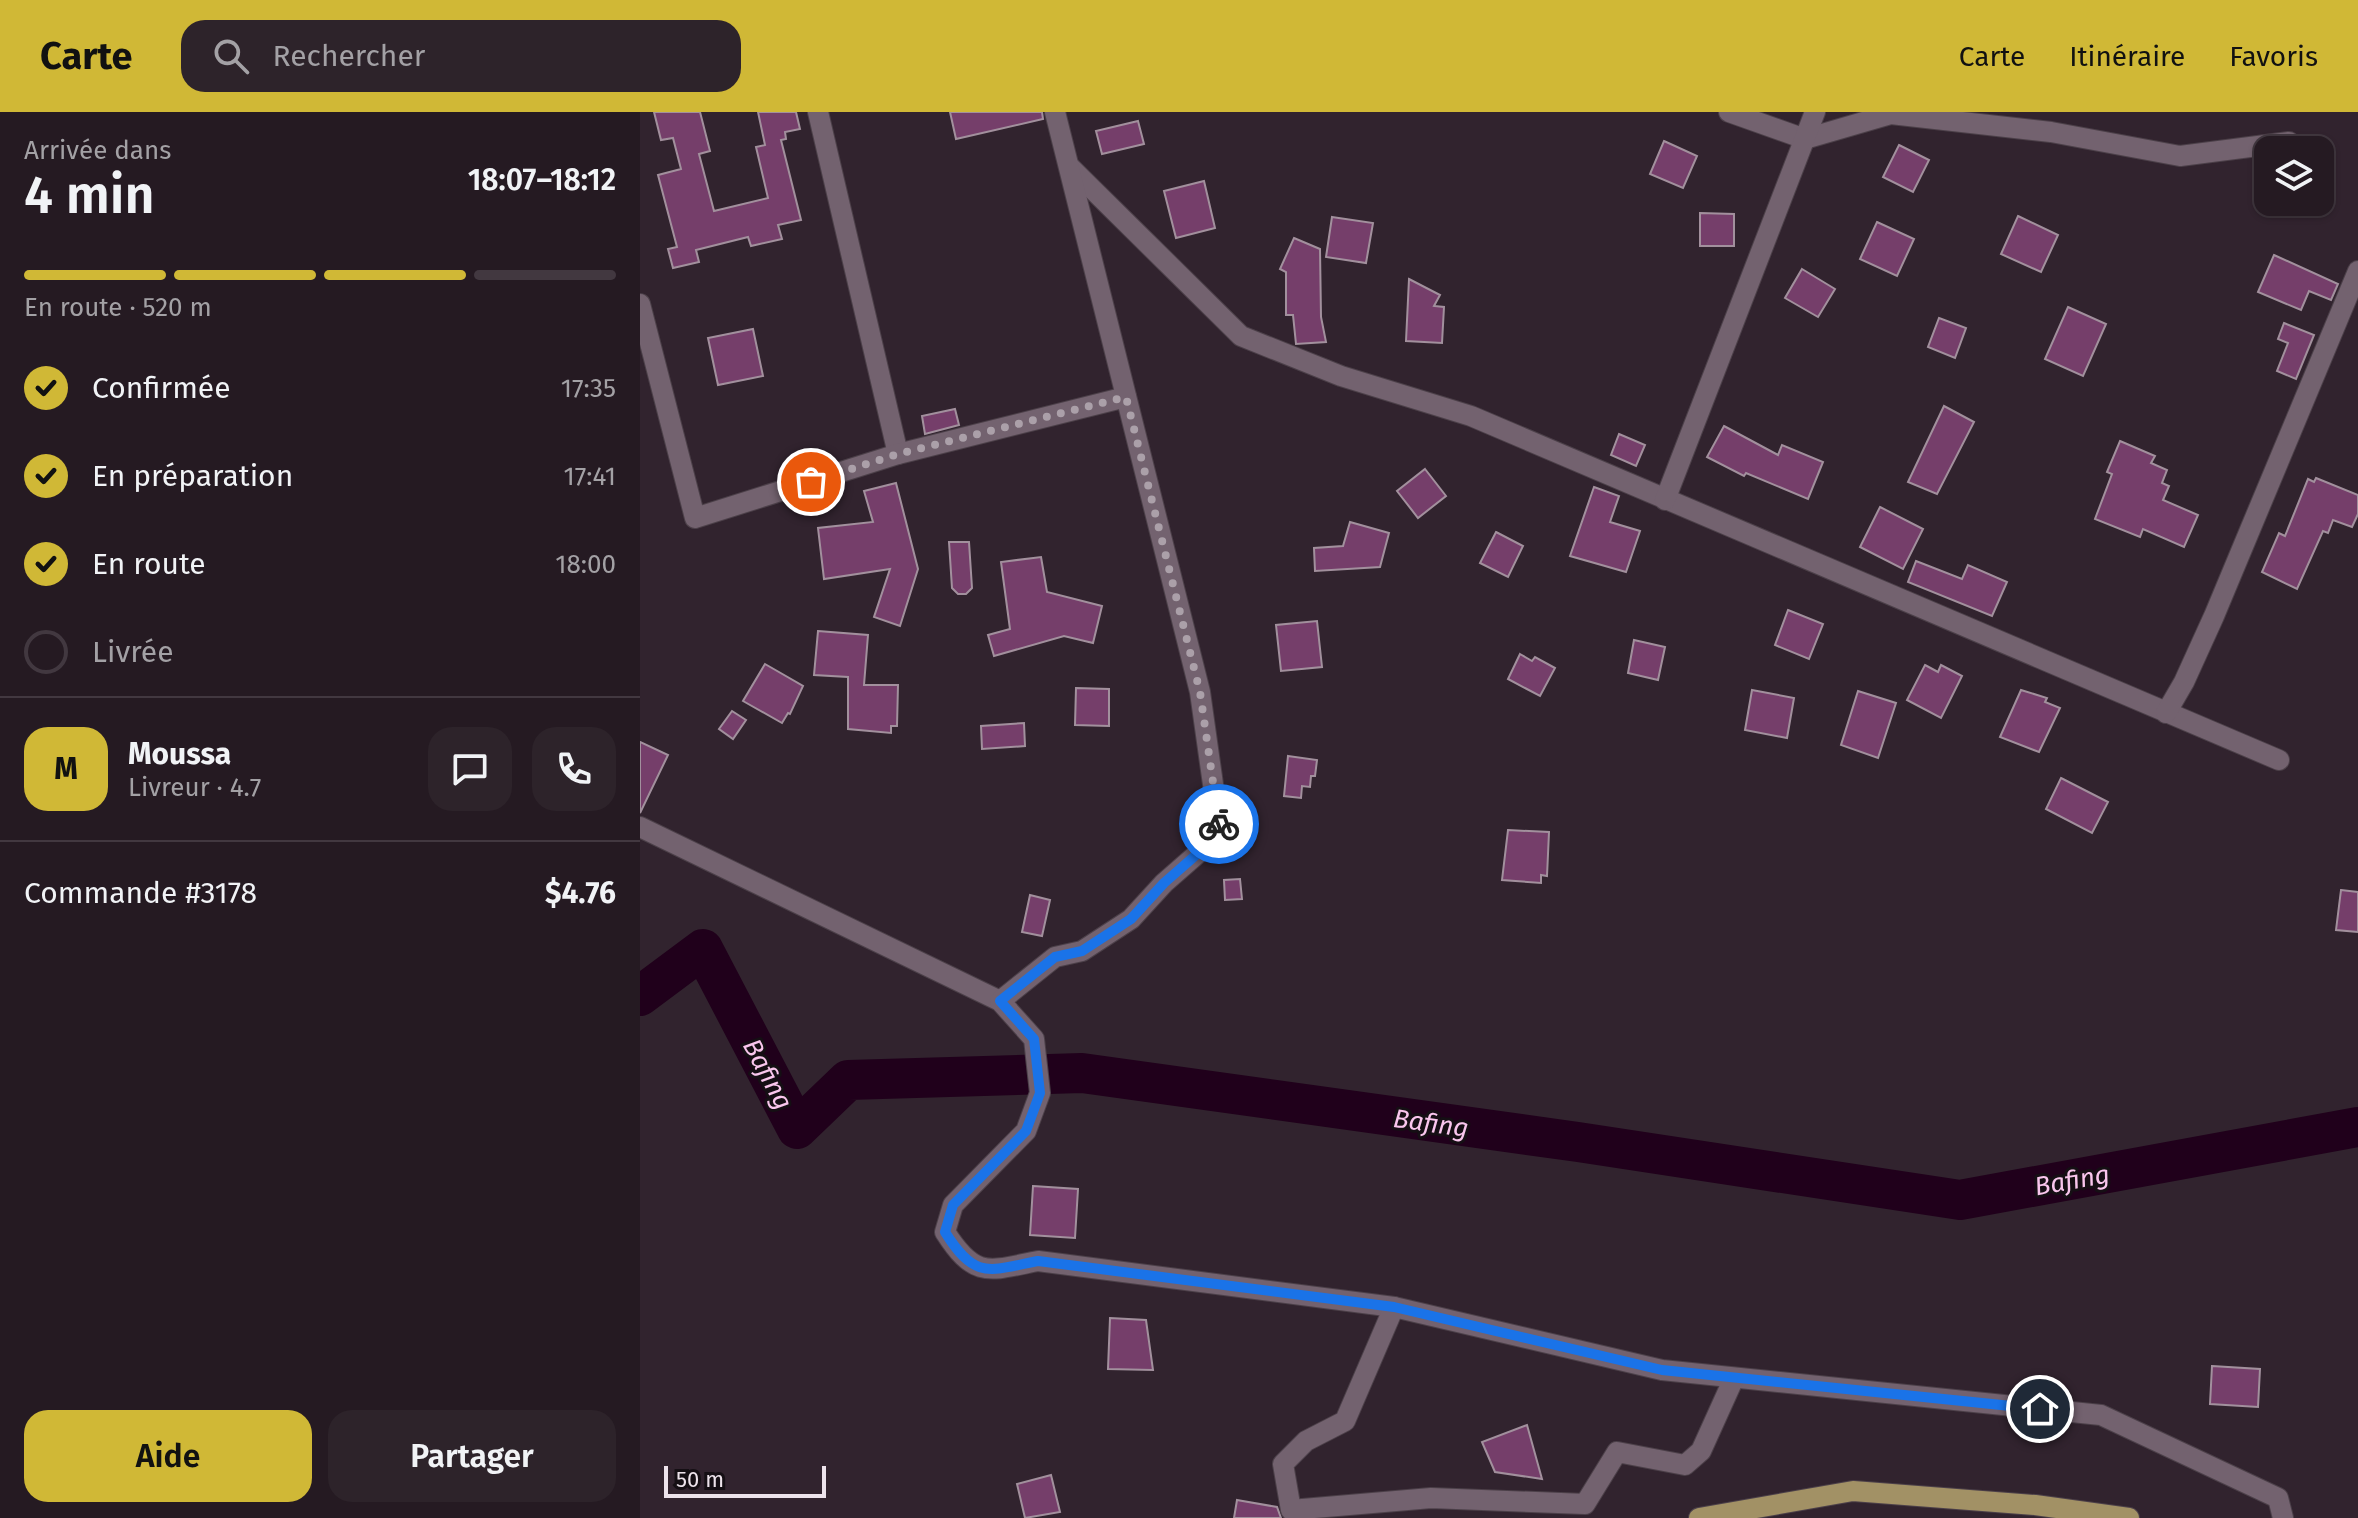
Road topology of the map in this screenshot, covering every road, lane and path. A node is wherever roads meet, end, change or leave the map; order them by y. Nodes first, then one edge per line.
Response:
1 (818, 112) edge
2 (1055, 112) edge
3 (1729, 112) edge
4 (1815, 112) edge
5 (1805, 139) junction
6 (2254, 146) edge
7 (1071, 168) junction
8 (2358, 271) edge
9 (640, 304) edge
10 (1126, 397) junction
11 (898, 454) junction
12 (1665, 500) junction
13 (2166, 713) junction
14 (2279, 760) dead end
15 (640, 827) edge
16 (1000, 1001) junction
17 (1394, 1307) junction
18 (1734, 1378) junction
19 (1290, 1514) edge
20 (1699, 1518) edge
21 (2129, 1518) edge
22 (2283, 1518) edge

1 - 11 street
2 - 7 street
3 - 5 street
4 - 5 street
5 - 6 street
5 - 12 street
7 - 10 street
7 - 12 street
8 - 13 street
9 - 11 street
10 - 11 street
10 - 16 street
12 - 13 street
13 - 14 street
15 - 16 street
16 - 17 street
17 - 18 street
17 - 19 street
18 - 19 street
18 - 22 street
20 - 21 main road

